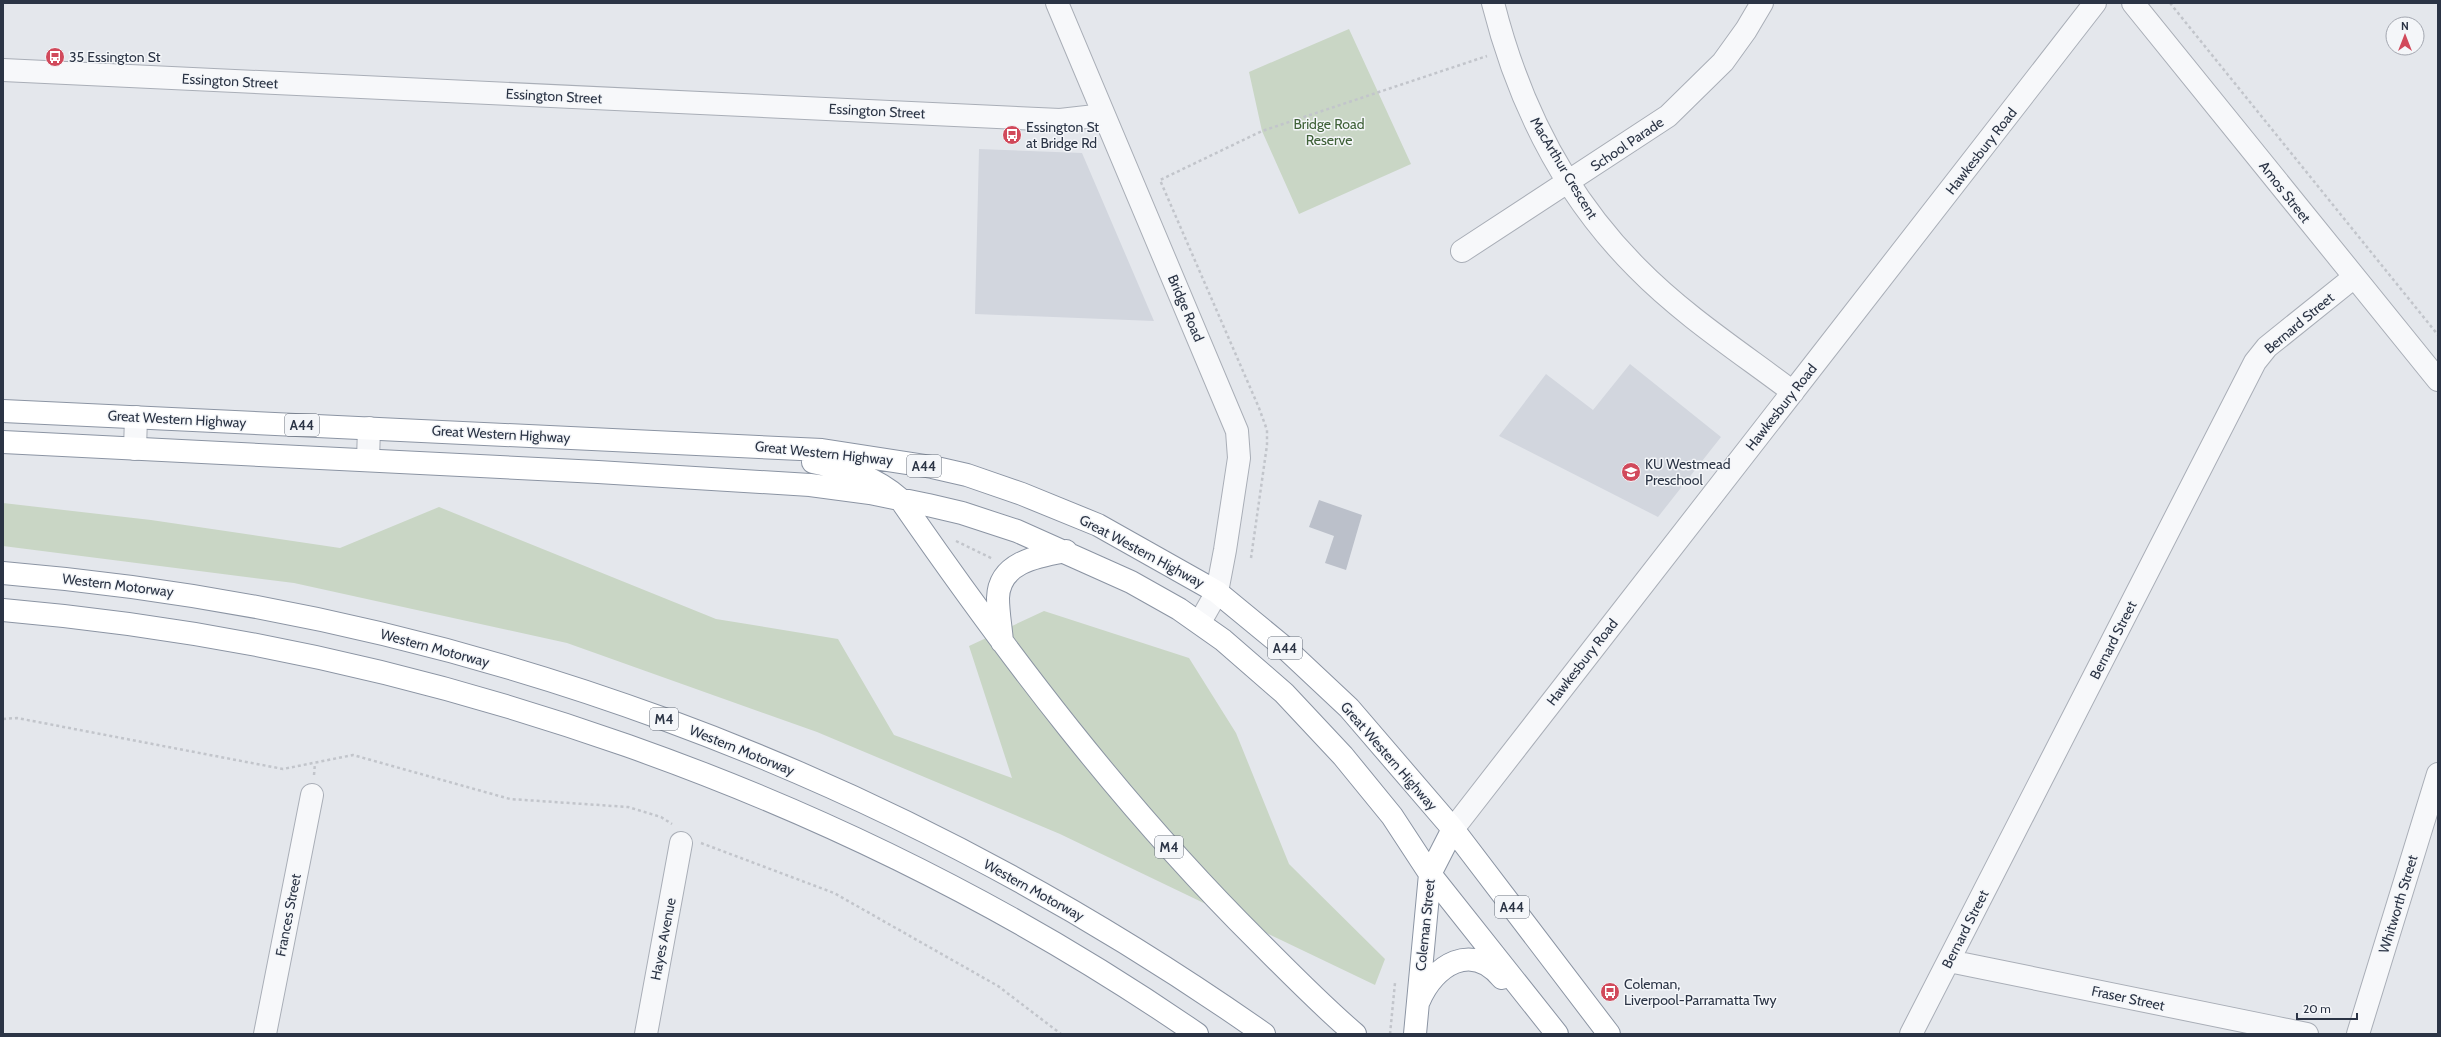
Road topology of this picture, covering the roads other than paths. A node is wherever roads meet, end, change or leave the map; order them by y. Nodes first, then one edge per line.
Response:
1 (1057, 3) edge
2 (1493, 3) edge
3 (1762, 3) edge
4 (2095, 3) edge
5 (2133, 3) edge
6 (3, 70) edge
7 (1104, 115) junction
8 (1569, 183) junction
9 (1462, 251) dead end
10 (2353, 278) junction
11 (2438, 380) edge
12 (1793, 392) junction
13 (3, 411) edge
14 (136, 417) junction
15 (369, 428) junction
16 (3, 442) edge
17 (742, 444) junction
18 (135, 449) junction
19 (368, 460) junction
20 (900, 499) junction
21 (1066, 551) junction
22 (3, 572) edge
23 (1217, 592) junction
24 (3, 610) edge
25 (1200, 622) junction
26 (1002, 642) junction
27 (2438, 774) edge
28 (312, 795) dead end
29 (1453, 829) junction
30 (685, 837) road end
31 (1430, 874) junction
32 (1949, 961) junction
33 (1418, 1002) junction
34 (1554, 1030) edge
35 (265, 1034) edge
36 (646, 1034) edge
37 (1197, 1034) edge
38 (1264, 1034) edge
39 (1355, 1034) edge
40 (1415, 1034) edge
41 (1608, 1034) edge
42 (1911, 1034) edge
43 (2306, 1034) edge
44 (2358, 1034) edge

1 - 7 street, Bridge Road
2 - 8 street, MacArthur Crescent
3 - 8 street, School Parade
4 - 12 street, Hawkesbury Road
5 - 10 street, Amos Street
6 - 7 street, Essington Street
7 - 23 street, Bridge Road
8 - 9 street, School Parade
8 - 12 street, MacArthur Crescent
10 - 11 street, Amos Street
10 - 32 street, Bernard Street
12 - 29 street, Hawkesbury Road
13 - 14 highway, Great Western Highway / A44
14 - 15 highway, Great Western Highway / A44
14 - 18 street
15 - 17 highway, Great Western Highway / A44
15 - 19 street
16 - 18 highway, A44
17 - 20 highway
17 - 23 highway, Great Western Highway / A44
18 - 19 highway, A44
19 - 20 highway, A44
20 - 21 highway, A44
20 - 26 highway
21 - 25 highway, A44
21 - 26 highway
22 - 38 highway, Western Motorway / M4
23 - 25 street, Bridge Road
23 - 29 highway, Great Western Highway / A44
24 - 37 highway
25 - 31 highway, A44
26 - 39 highway, M4
27 - 44 street, Whitworth Street
28 - 35 street, Frances Street
29 - 31 highway, Coleman Street
29 - 41 highway, Great Western Highway / A44
30 - 36 street, Hayes Avenue
31 - 33 highway, Coleman Street
31 - 34 highway, A44
32 - 42 street, Bernard Street
32 - 43 street, Fraser Street
33 - 34 highway, Coleman Street
33 - 40 highway, Coleman Street

